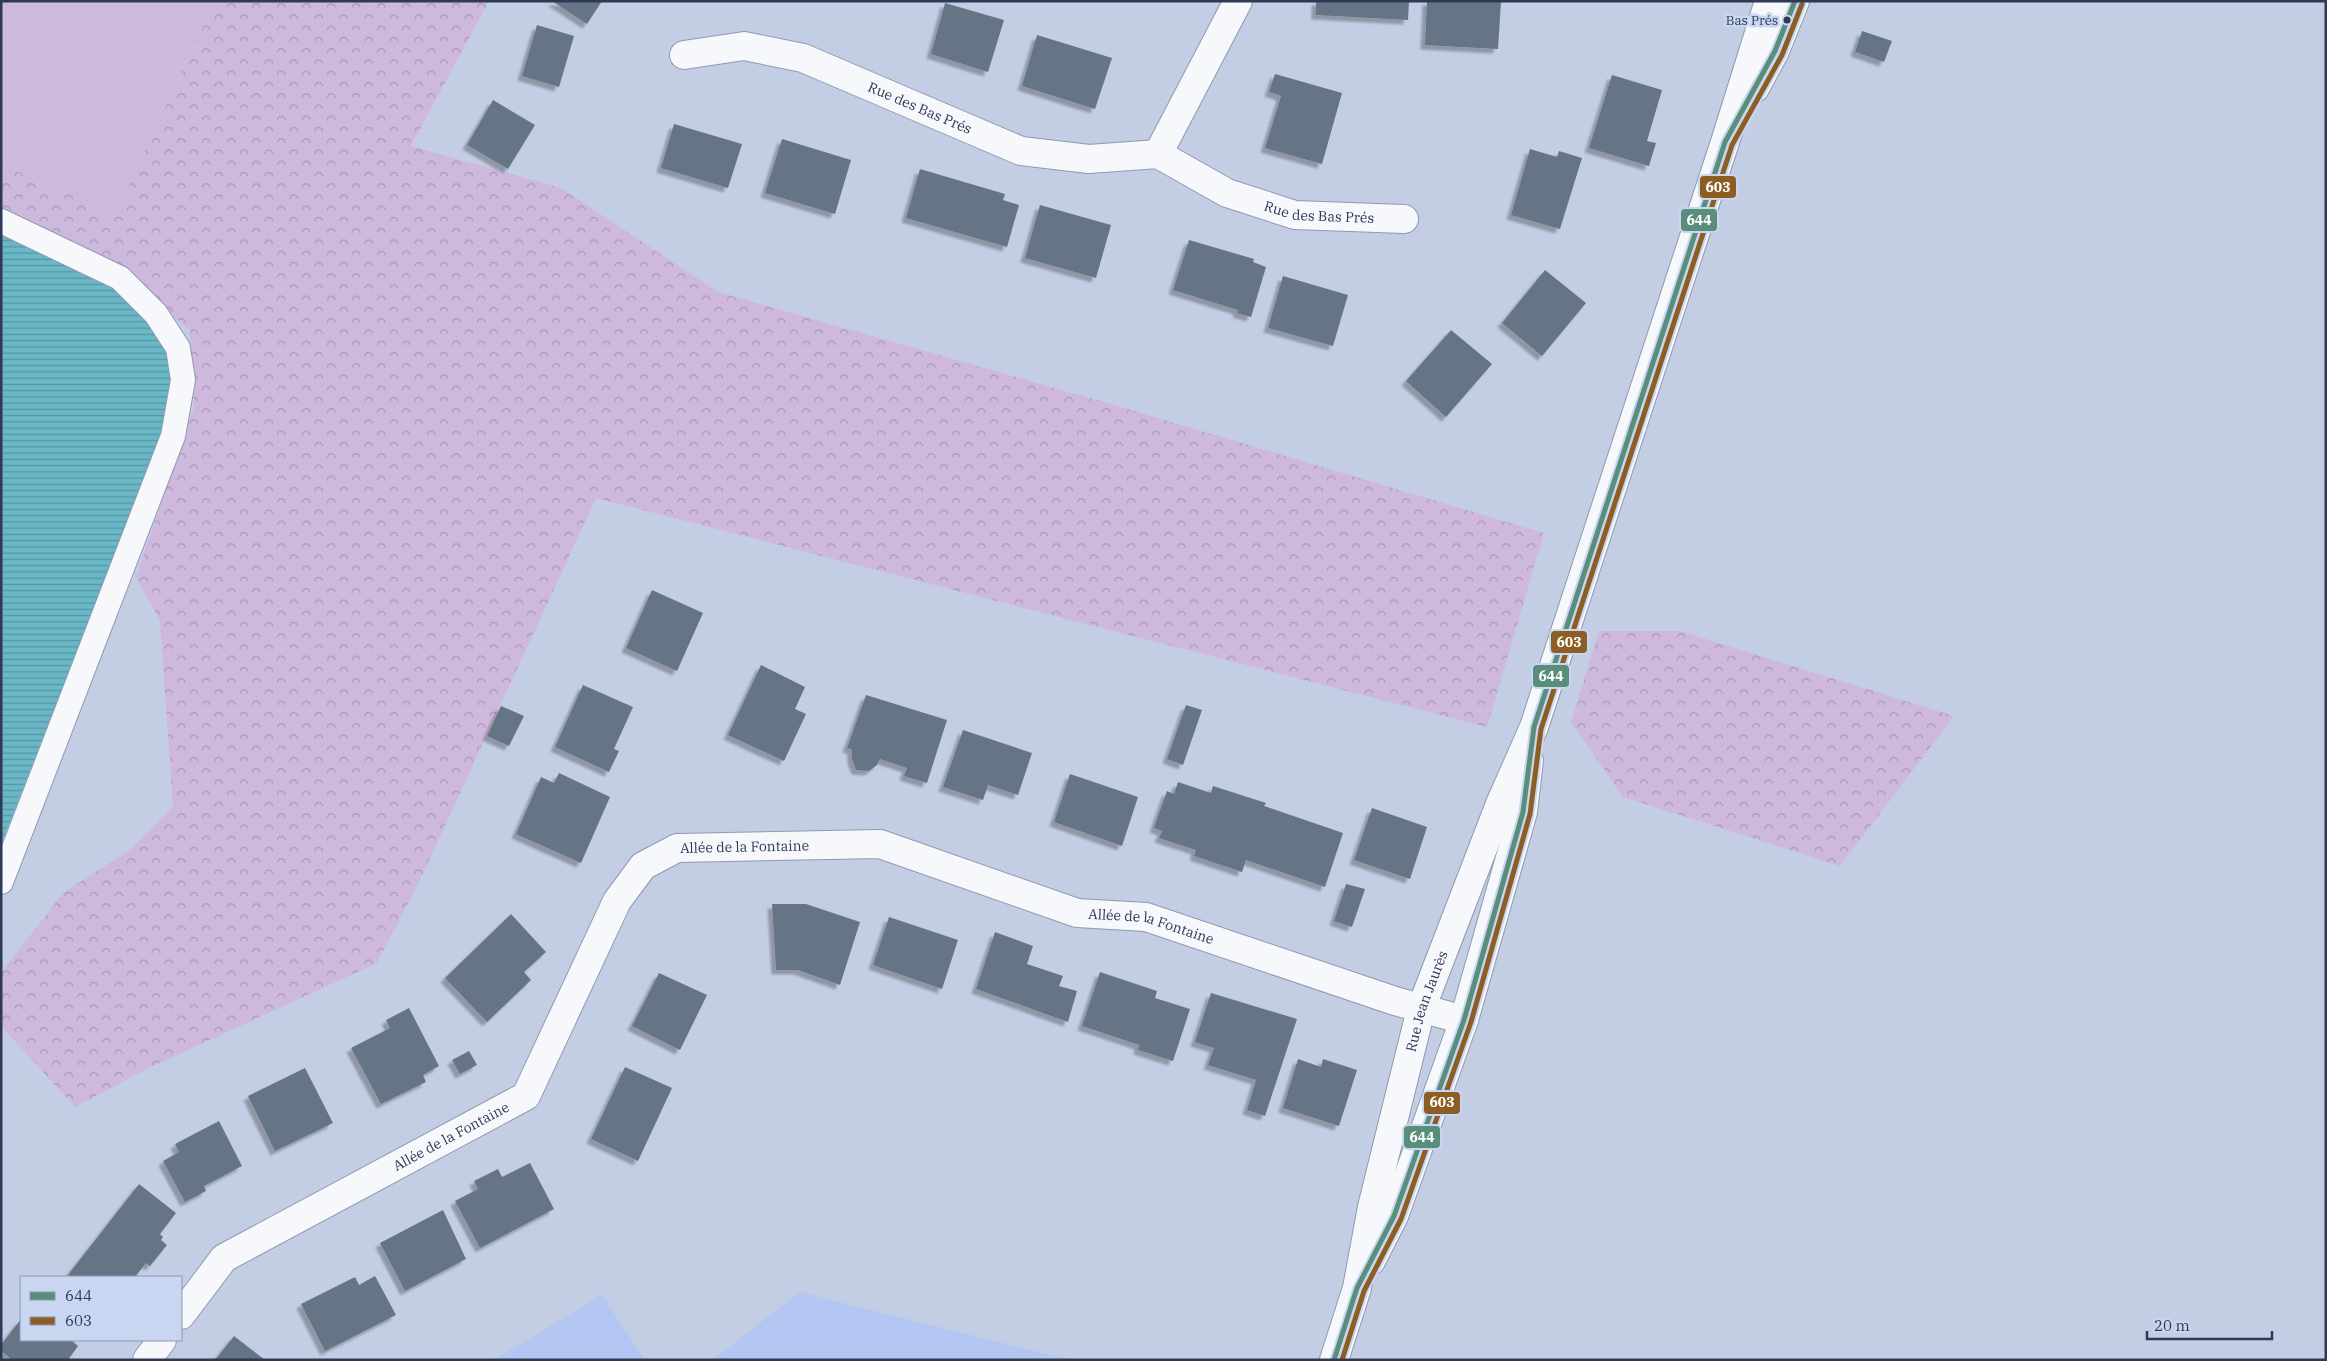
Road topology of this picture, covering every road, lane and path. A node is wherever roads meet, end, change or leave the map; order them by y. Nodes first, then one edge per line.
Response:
1 (1238, 1) edge
2 (1768, 1) edge
3 (1795, 1) edge
4 (684, 55) dead end
5 (1725, 142) junction
6 (1158, 154) junction
7 (1404, 219) dead end
8 (1, 221) edge
9 (1604, 506) junction
10 (1534, 727) junction
11 (2326, 730) edge
12 (1, 882) edge
13 (1421, 1009) junction
14 (1464, 1020) junction
15 (1357, 1288) junction
16 (182, 1314) edge
17 (161, 1341) edge
18 (147, 1360) edge
19 (1334, 1360) edge

1 - 6 street
2 - 5 street, Rue Jean Jaurès
3 - 5 street, Rue Jean Jaurès
4 - 6 street, Rue des Bas Prés
5 - 9 street, Rue Jean Jaurès
6 - 7 street, Rue des Bas Prés
8 - 12 lane
9 - 10 street, Rue Jean Jaurès
9 - 11 path
10 - 13 street, Rue Jean Jaurès
10 - 14 street, Rue Jean Jaurès
13 - 14 street, Allée de la Fontaine
13 - 15 street, Rue Jean Jaurès
13 - 16 street, Allée de la Fontaine
14 - 15 street, Rue Jean Jaurès
15 - 19 street, Rue Jean Jaurès
17 - 18 street

